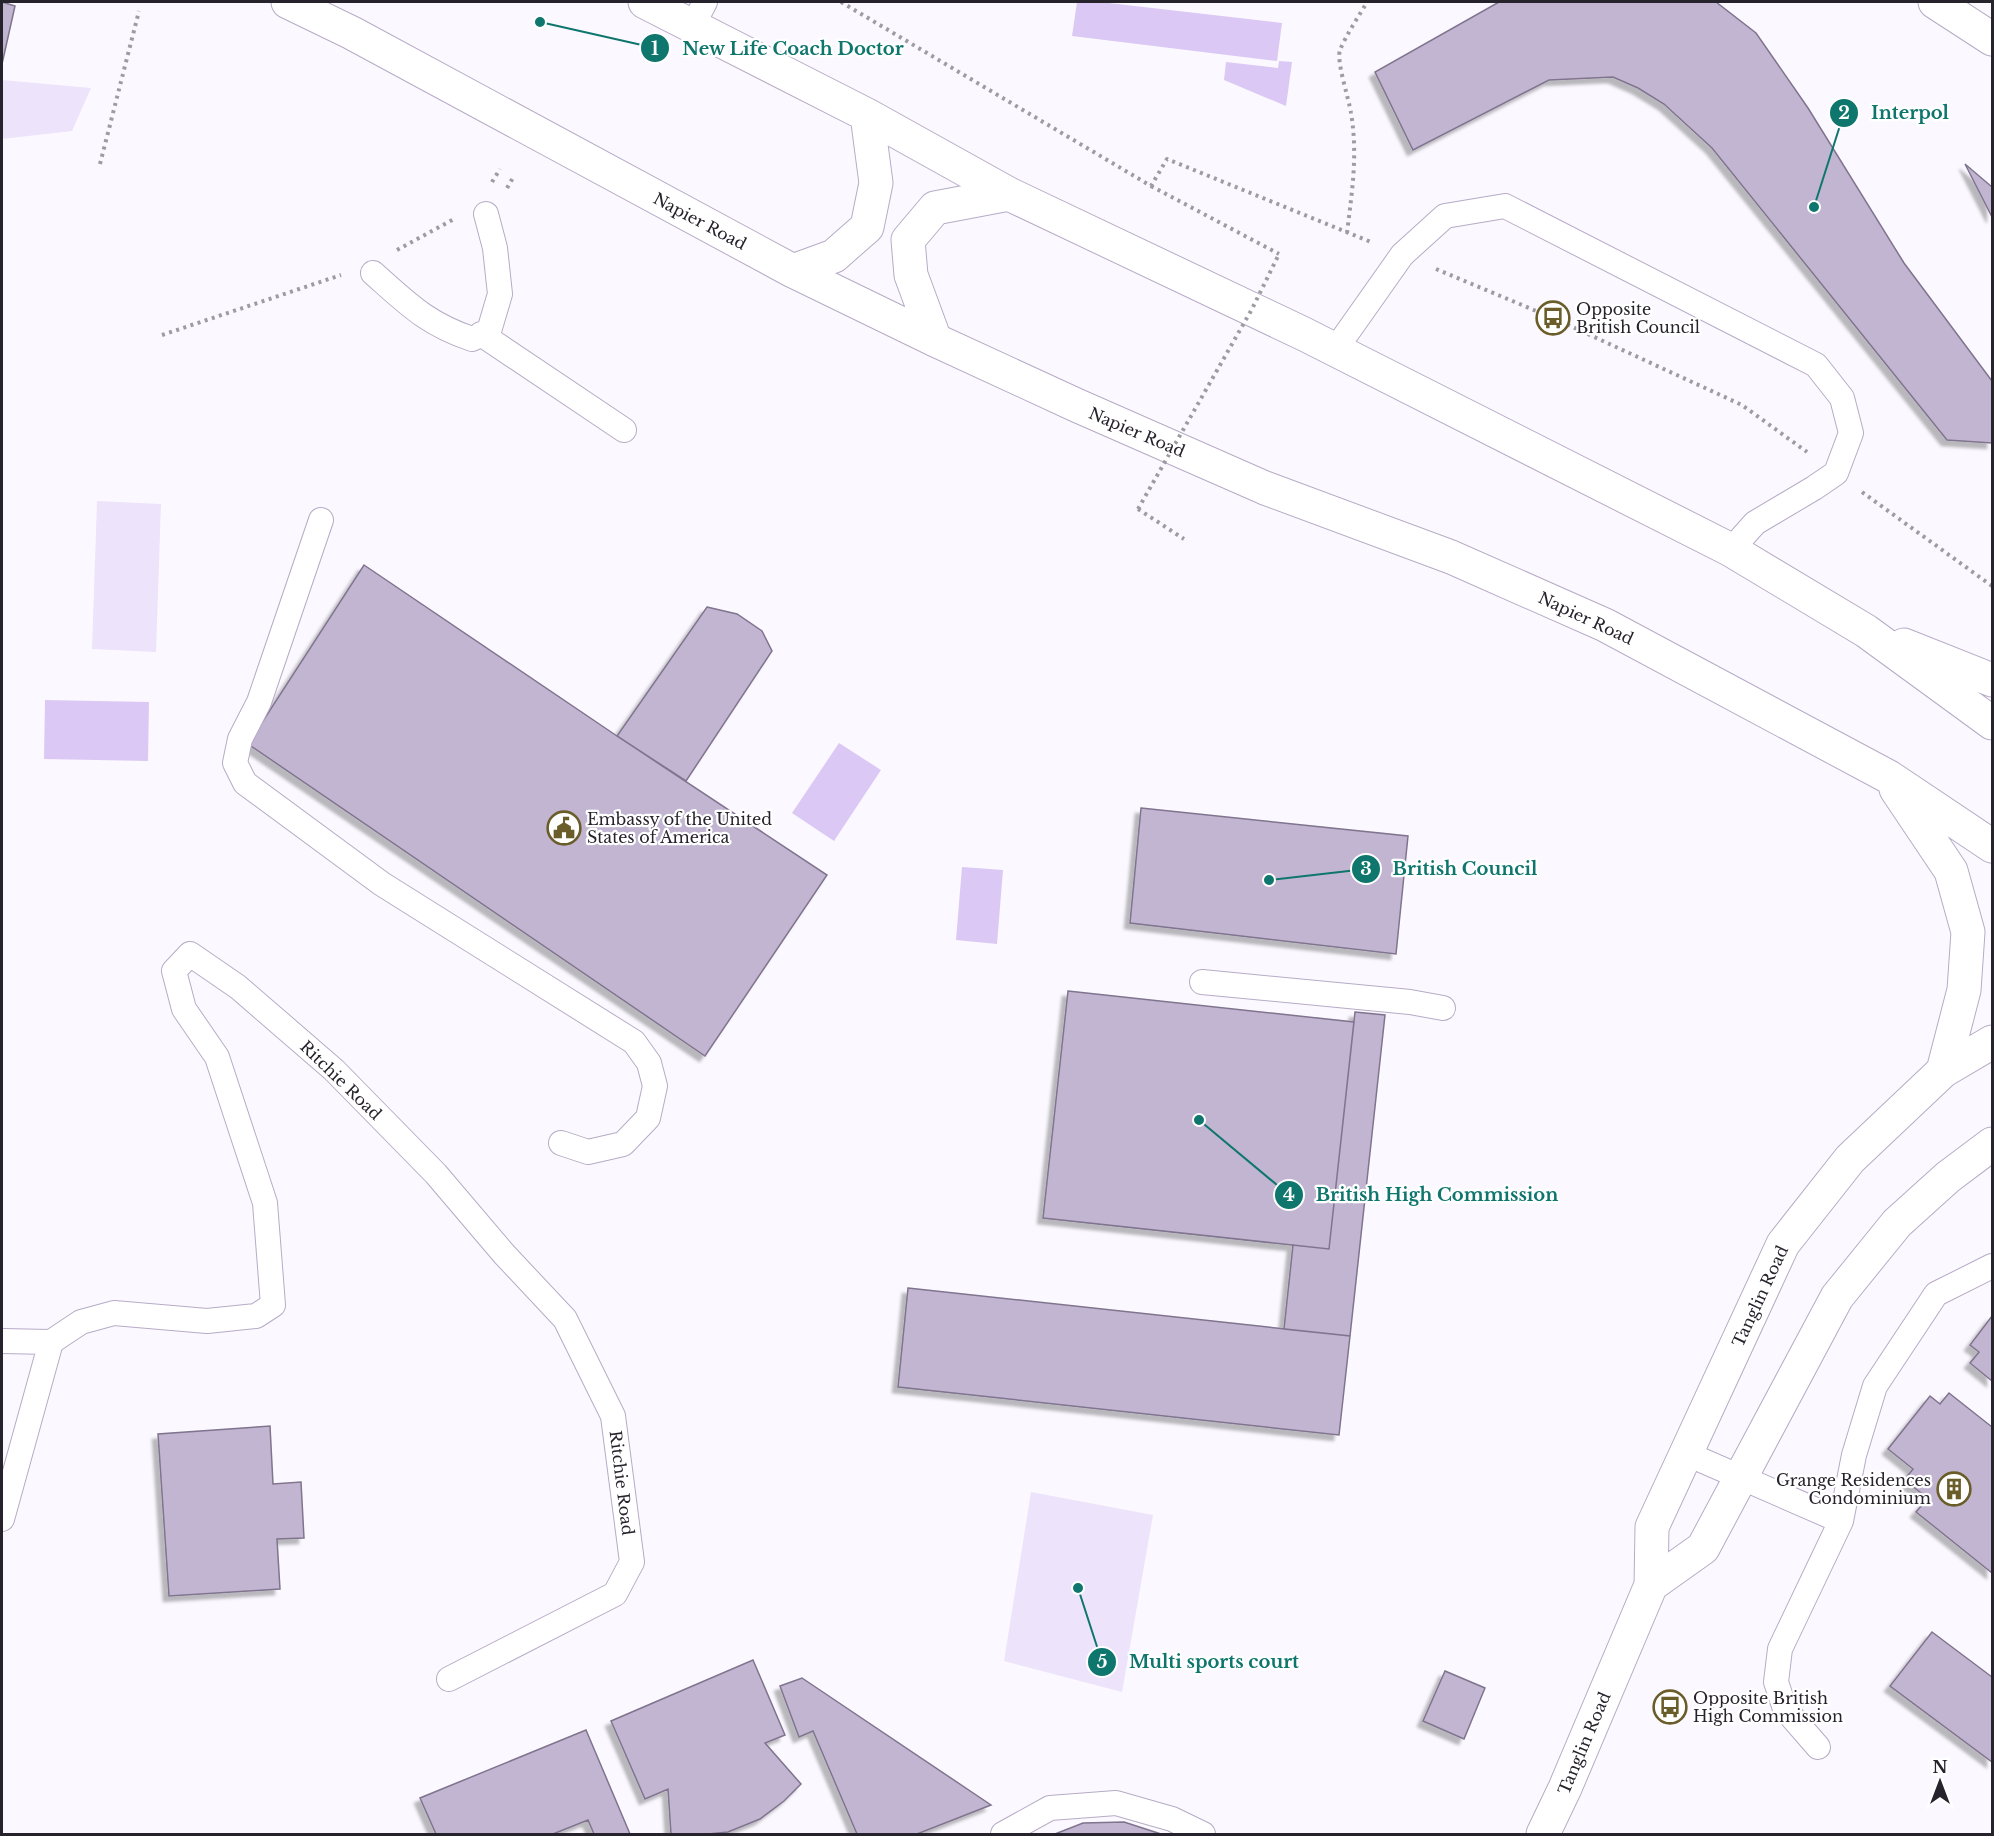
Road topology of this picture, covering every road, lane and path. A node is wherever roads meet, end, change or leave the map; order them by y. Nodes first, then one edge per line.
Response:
1 (288, 2) edge
2 (645, 2) edge
3 (1367, 2) edge
4 (1935, 2) edge
5 (139, 11) dead end
6 (699, 13) edge
7 (1992, 39) edge
8 (867, 115) junction
9 (100, 164) dead end
10 (1151, 186) dead end
11 (1009, 194) junction
12 (486, 214) dead end
13 (1347, 233) dead end
14 (793, 271) junction
15 (374, 273) dead end
16 (481, 334) junction
17 (935, 340) junction
18 (1335, 350) junction
19 (624, 430) dead end
20 (321, 520) dead end
21 (1184, 539) dead end
22 (1731, 550) junction
23 (1866, 631) junction
24 (1992, 680) edge
25 (1992, 723) edge
26 (1889, 777) junction
27 (1992, 846) edge
28 (1202, 982) dead end
29 (1443, 1008) dead end
30 (1992, 1042) edge
31 (1943, 1071) junction
32 (561, 1143) dead end
33 (1992, 1144) edge
34 (1992, 1152) edge
35 (1948, 1177) junction
36 (1992, 1266) edge
37 (2, 1341) edge
38 (51, 1342) junction
39 (1685, 1453) junction
40 (1741, 1477) junction
41 (2, 1520) edge
42 (1841, 1521) junction
43 (1651, 1586) junction
44 (449, 1679) dead end
45 (1818, 1747) dead end
46 (1003, 1834) edge
47 (1203, 1834) edge
48 (1543, 1834) edge

1 - 14 main road, Napier Road
2 - 6 main road
3 - 13 path
4 - 7 main road
5 - 9 path
6 - 8 main road
8 - 11 main road
8 - 14 main road
10 - 21 path, bridge
11 - 17 main road
11 - 18 main road
12 - 16 lane
14 - 17 main road, Napier Road
15 - 16 lane
16 - 19 lane
17 - 26 main road, Napier Road
18 - 22 main road
18 - 22 lane
20 - 32 lane
22 - 23 main road
23 - 24 main road
23 - 25 main road
26 - 27 main road, Napier Road
26 - 31 main road
28 - 29 lane
30 - 31 main road, Tanglin Road
31 - 39 main road, Tanglin Road
33 - 35 main road
34 - 35 main road
35 - 40 main road
36 - 42 lane
37 - 38 lane
38 - 41 lane
38 - 44 lane, Ritchie Road
39 - 40 lane
39 - 43 main road, Tanglin Road
40 - 42 lane
40 - 43 main road
42 - 45 lane
43 - 48 main road, Tanglin Road
46 - 47 lane

